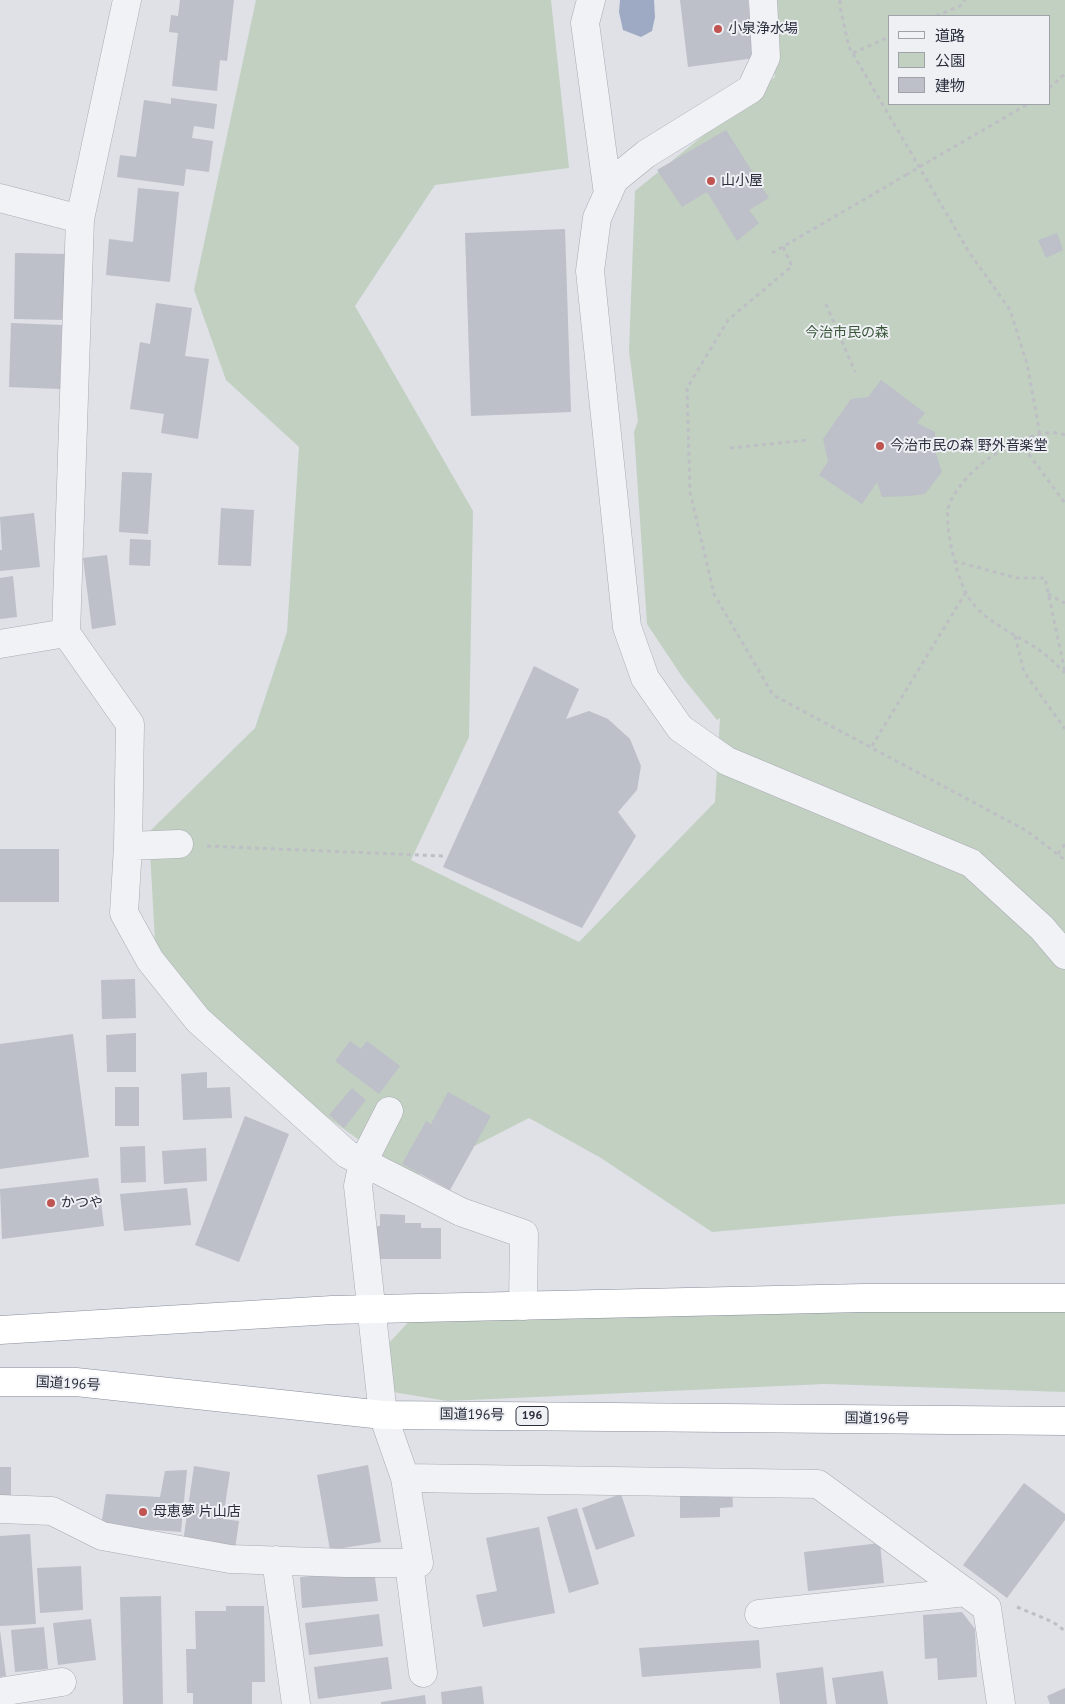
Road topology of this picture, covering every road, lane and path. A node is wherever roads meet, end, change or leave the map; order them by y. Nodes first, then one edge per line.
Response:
1 (127, 0) edge
2 (591, 0) edge
3 (763, 0) edge
4 (840, 0) edge
5 (965, 0) edge
6 (938, 15) edge
7 (888, 37) edge
8 (853, 53) junction
9 (1065, 74) edge
10 (1050, 87) edge
11 (1026, 105) edge
12 (608, 194) junction
13 (0, 198) edge
14 (80, 219) junction
15 (783, 247) junction
16 (772, 253) dead end
17 (826, 304) dead end
18 (855, 372) dead end
19 (1040, 435) junction
20 (1065, 435) edge
21 (808, 440) dead end
22 (1019, 441) junction
23 (730, 448) dead end
24 (1065, 503) edge
25 (954, 561) junction
26 (966, 592) junction
27 (1047, 594) junction
28 (1065, 603) edge
29 (66, 633) junction
30 (1015, 635) junction
31 (0, 644) edge
32 (1065, 673) edge
33 (1065, 729) edge
34 (872, 746) junction
35 (179, 844) joint
36 (1065, 844) edge
37 (128, 846) junction
38 (1058, 854) junction
39 (443, 856) dead end
40 (1065, 860) edge
41 (1065, 956) edge
42 (388, 1111) dead end
43 (363, 1162) junction
44 (1065, 1298) edge
45 (523, 1306) junction
46 (373, 1309) junction
47 (0, 1330) edge
48 (0, 1382) edge
49 (383, 1414) junction
50 (1065, 1421) edge
51 (405, 1478) junction
52 (0, 1509) edge
53 (276, 1560) junction
54 (409, 1564) junction
55 (975, 1599) junction
56 (759, 1614) dead end
57 (1065, 1631) edge
58 (423, 1673) dead end
59 (62, 1682) dead end
60 (0, 1692) edge
61 (296, 1704) edge
62 (1001, 1704) edge

1 - 14 street
2 - 12 street
3 - 12 street
4 - 8 path
5 - 6 path
7 - 8 path
8 - 19 path
9 - 10 path
11 - 15 path, bridge
12 - 41 street
13 - 14 street
14 - 29 street
15 - 16 path
15 - 34 path
17 - 18 path
19 - 20 path
19 - 22 path
21 - 23 path
22 - 24 path
22 - 25 path
25 - 26 path
25 - 27 path
26 - 30 path
26 - 34 path
27 - 28 path
27 - 32 path
29 - 31 street
29 - 37 street
30 - 32 path
30 - 33 path
34 - 38 path
35 - 37 street
35 - 39 path
36 - 38 path
37 - 43 street
38 - 40 path
42 - 43 street
43 - 45 street
43 - 46 street
44 - 45 highway
45 - 46 highway
46 - 47 highway
46 - 49 street
48 - 49 highway, 国道196号 / 196
49 - 50 highway, 国道196号 / 196
49 - 51 street
51 - 54 street
51 - 55 street
52 - 53 street
53 - 54 street
53 - 61 street
54 - 58 street
55 - 56 street
55 - 57 path
55 - 62 street
59 - 60 street

